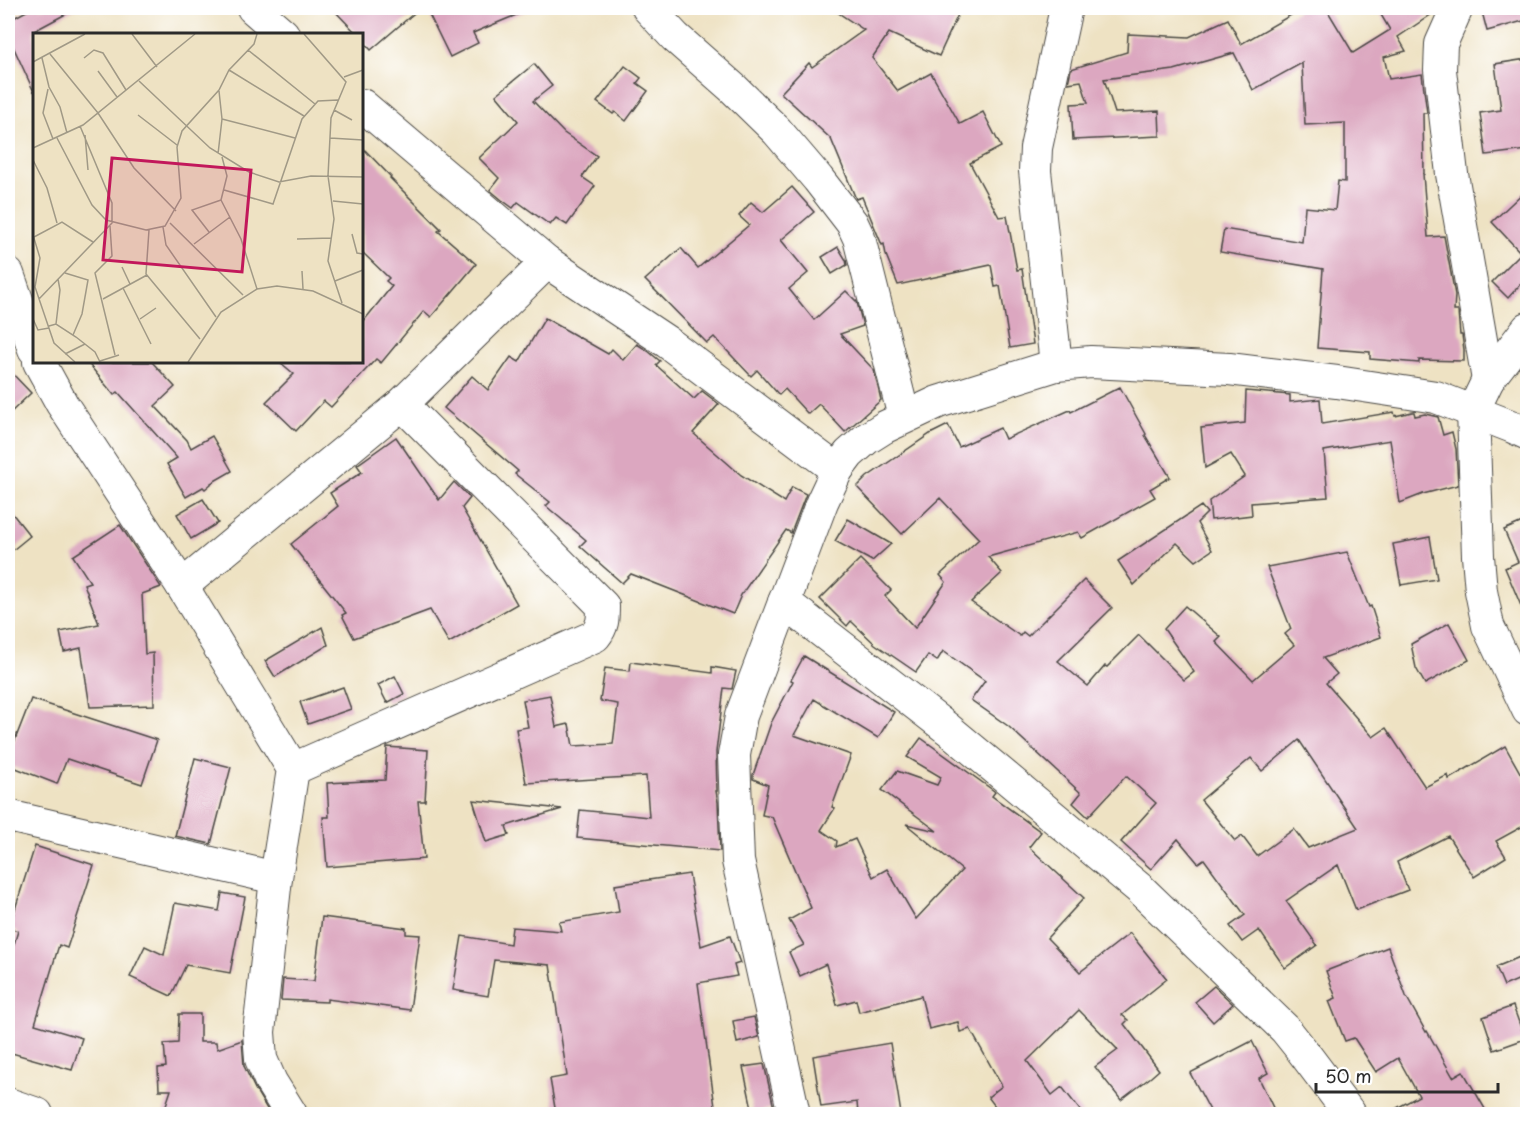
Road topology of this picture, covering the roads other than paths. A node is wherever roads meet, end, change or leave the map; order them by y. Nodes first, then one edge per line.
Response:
1 (252, 8) edge
2 (648, 8) edge
3 (1066, 8) edge
4 (1457, 8) edge
5 (282, 33) edge
6 (363, 106) edge
7 (547, 262) junction
8 (8, 274) edge
9 (1527, 328) edge
10 (33, 346) edge
11 (40, 363) edge
12 (1056, 365) junction
13 (1488, 380) junction
14 (402, 404) junction
15 (1473, 411) junction
16 (904, 417) junction
17 (1527, 434) edge
18 (837, 470) junction
19 (182, 586) junction
20 (784, 602) junction
21 (1527, 710) edge
22 (293, 769) junction
23 (8, 816) edge
24 (276, 878) junction
25 (8, 1104) edge
26 (37, 1114) edge
27 (291, 1114) edge
28 (795, 1114) edge
29 (1350, 1114) edge

1 - 5 street
2 - 16 street
3 - 12 street
4 - 13 street
6 - 7 street
7 - 14 street
7 - 18 street
8 - 10 street
9 - 13 street
11 - 19 street
12 - 15 street
12 - 16 street
13 - 15 street
14 - 19 street
14 - 22 street
15 - 17 street
15 - 21 street
16 - 18 street
18 - 20 street
19 - 22 street
20 - 28 street
20 - 29 street
22 - 24 street
23 - 24 street
24 - 27 street
25 - 26 street

